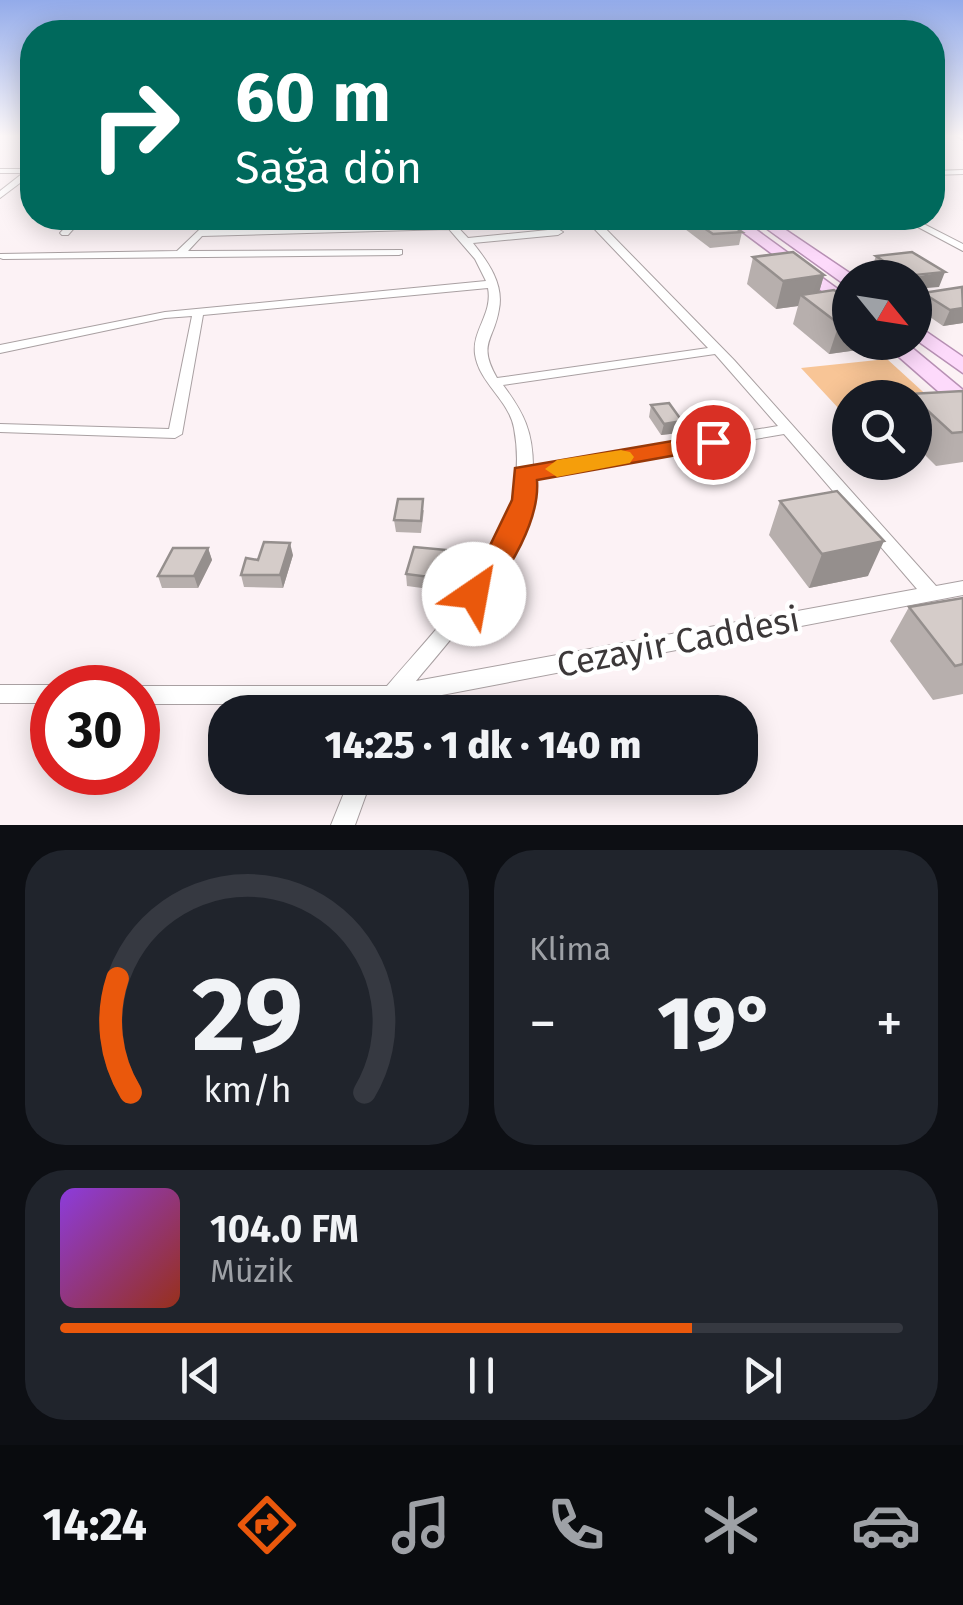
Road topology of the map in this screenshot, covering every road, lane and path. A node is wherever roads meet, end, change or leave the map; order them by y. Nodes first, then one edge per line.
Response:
1 (67, 230) edge
2 (267, 230) edge
3 (455, 230) edge
4 (601, 230) edge
5 (748, 230) edge
6 (777, 230) edge
7 (929, 230) edge
8 (558, 232) dead end
9 (64, 233) dead end
10 (465, 241) junction
11 (963, 248) edge
12 (398, 252) dead end
13 (178, 255) junction
14 (3, 256) dead end
15 (832, 268) edge
16 (491, 284) junction
17 (832, 293) edge
18 (198, 312) junction
19 (932, 343) edge
20 (0, 349) edge
21 (718, 350) junction
22 (914, 360) edge
23 (963, 367) edge
24 (496, 382) junction
25 (963, 401) edge
26 (0, 428) edge
27 (788, 429) junction
28 (524, 474) junction
29 (960, 592) edge
30 (932, 594) junction
31 (0, 694) edge
32 (30, 694) edge
33 (396, 695) edge
34 (433, 695) edge
35 (160, 696) edge
36 (208, 698) edge
37 (354, 795) edge
38 (343, 825) edge

1 - 9 street
2 - 13 street
3 - 10 street
4 - 21 street
5 - 17 main road
6 - 15 main road
7 - 11 street
8 - 10 street
10 - 16 street
12 - 13 street
13 - 14 street
16 - 18 street
16 - 24 street
18 - 20 street
18 - 26 street
19 - 23 main road
21 - 24 street
21 - 27 street
22 - 25 main road
24 - 28 street
27 - 28 street
27 - 30 street
28 - 33 street
29 - 30 street, Cezayir Caddesi
30 - 34 street, Cezayir Caddesi
31 - 32 street
35 - 36 street, Cezayir Caddesi
37 - 38 street

